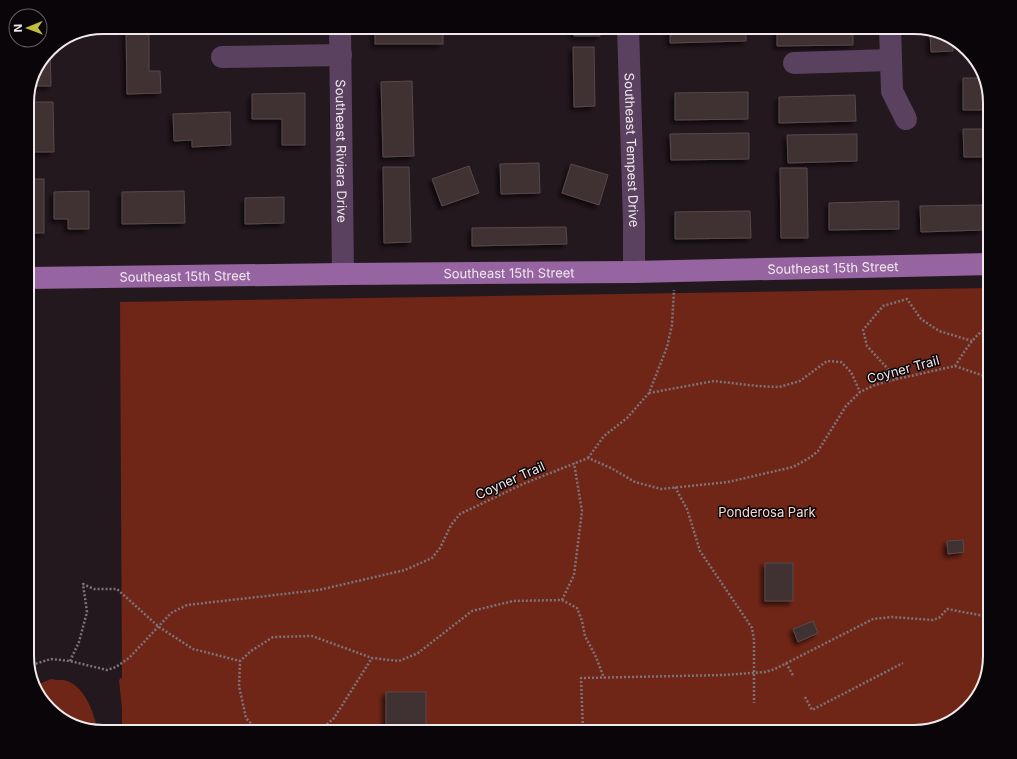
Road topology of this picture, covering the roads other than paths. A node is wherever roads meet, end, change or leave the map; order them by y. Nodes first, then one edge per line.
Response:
1 (340, 34) edge
2 (628, 34) edge
3 (890, 34) edge
4 (341, 56) junction
5 (222, 57) dead end
6 (891, 60) junction
7 (794, 63) dead end
8 (906, 119) dead end
9 (983, 264) edge
10 (634, 272) junction
11 (343, 274) junction
12 (34, 278) edge

1 - 4 street, Southeast Riviera Drive
2 - 10 street, Southeast Tempest Drive
3 - 6 street
4 - 5 street
4 - 11 street, Southeast Riviera Drive
6 - 7 street
6 - 8 street
9 - 10 main road, Southeast 15th Street
10 - 11 main road, Southeast 15th Street
11 - 12 main road, Southeast 15th Street

